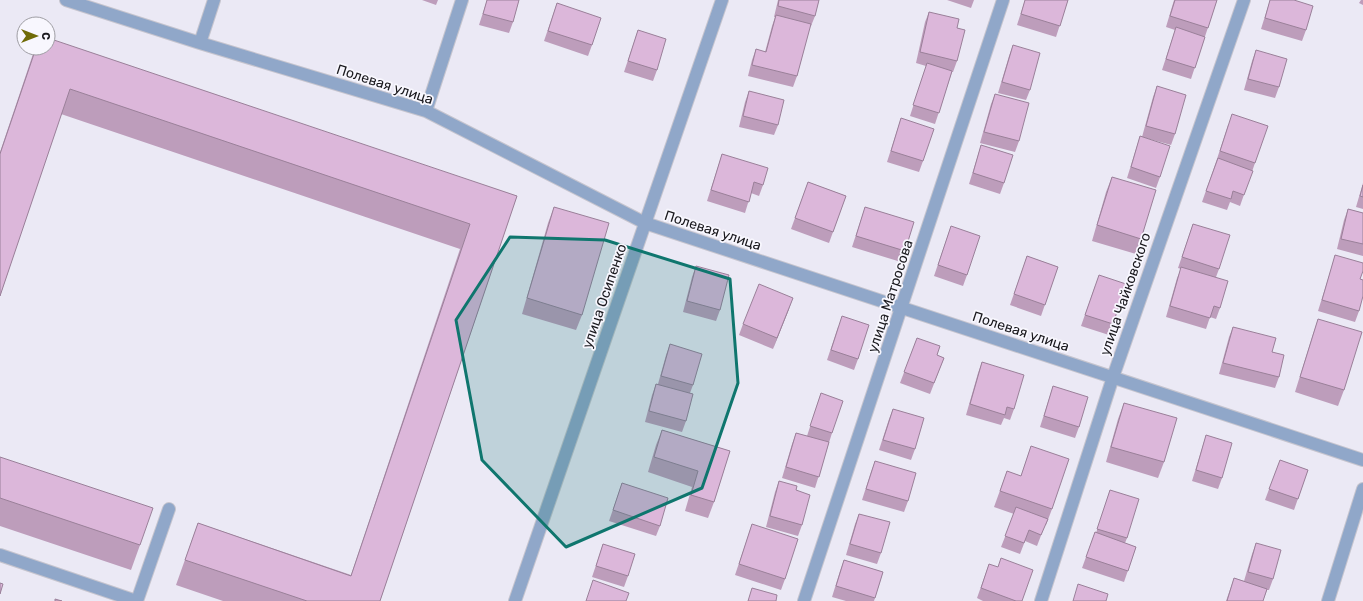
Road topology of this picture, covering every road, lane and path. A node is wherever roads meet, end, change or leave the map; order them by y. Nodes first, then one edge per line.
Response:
1 (66, 0) edge
2 (214, 0) edge
3 (462, 0) edge
4 (722, 0) edge
5 (1003, 0) edge
6 (1244, 0) edge
7 (200, 43) junction
8 (426, 111) junction
9 (645, 223) junction
10 (901, 308) junction
11 (1113, 377) junction
12 (1363, 460) edge
13 (1363, 489) edge
14 (169, 508) dead end
15 (0, 555) edge
16 (136, 601) edge
17 (515, 601) edge
18 (804, 601) edge
19 (1041, 601) edge
20 (1328, 601) edge

1 - 7 street, Полевая улица
2 - 7 street
3 - 8 street
4 - 9 street, улица Осипенко
5 - 10 street, улица Матросова
6 - 11 street, улица Чайковского
7 - 8 street, Полевая улица
8 - 9 street, Полевая улица
9 - 10 street, Полевая улица
9 - 17 street, улица Осипенко
10 - 11 street, Полевая улица
10 - 18 street, улица Матросова
11 - 12 street, Полевая улица
11 - 19 street, улица Чайковского
13 - 20 street
14 - 16 street
15 - 16 street

